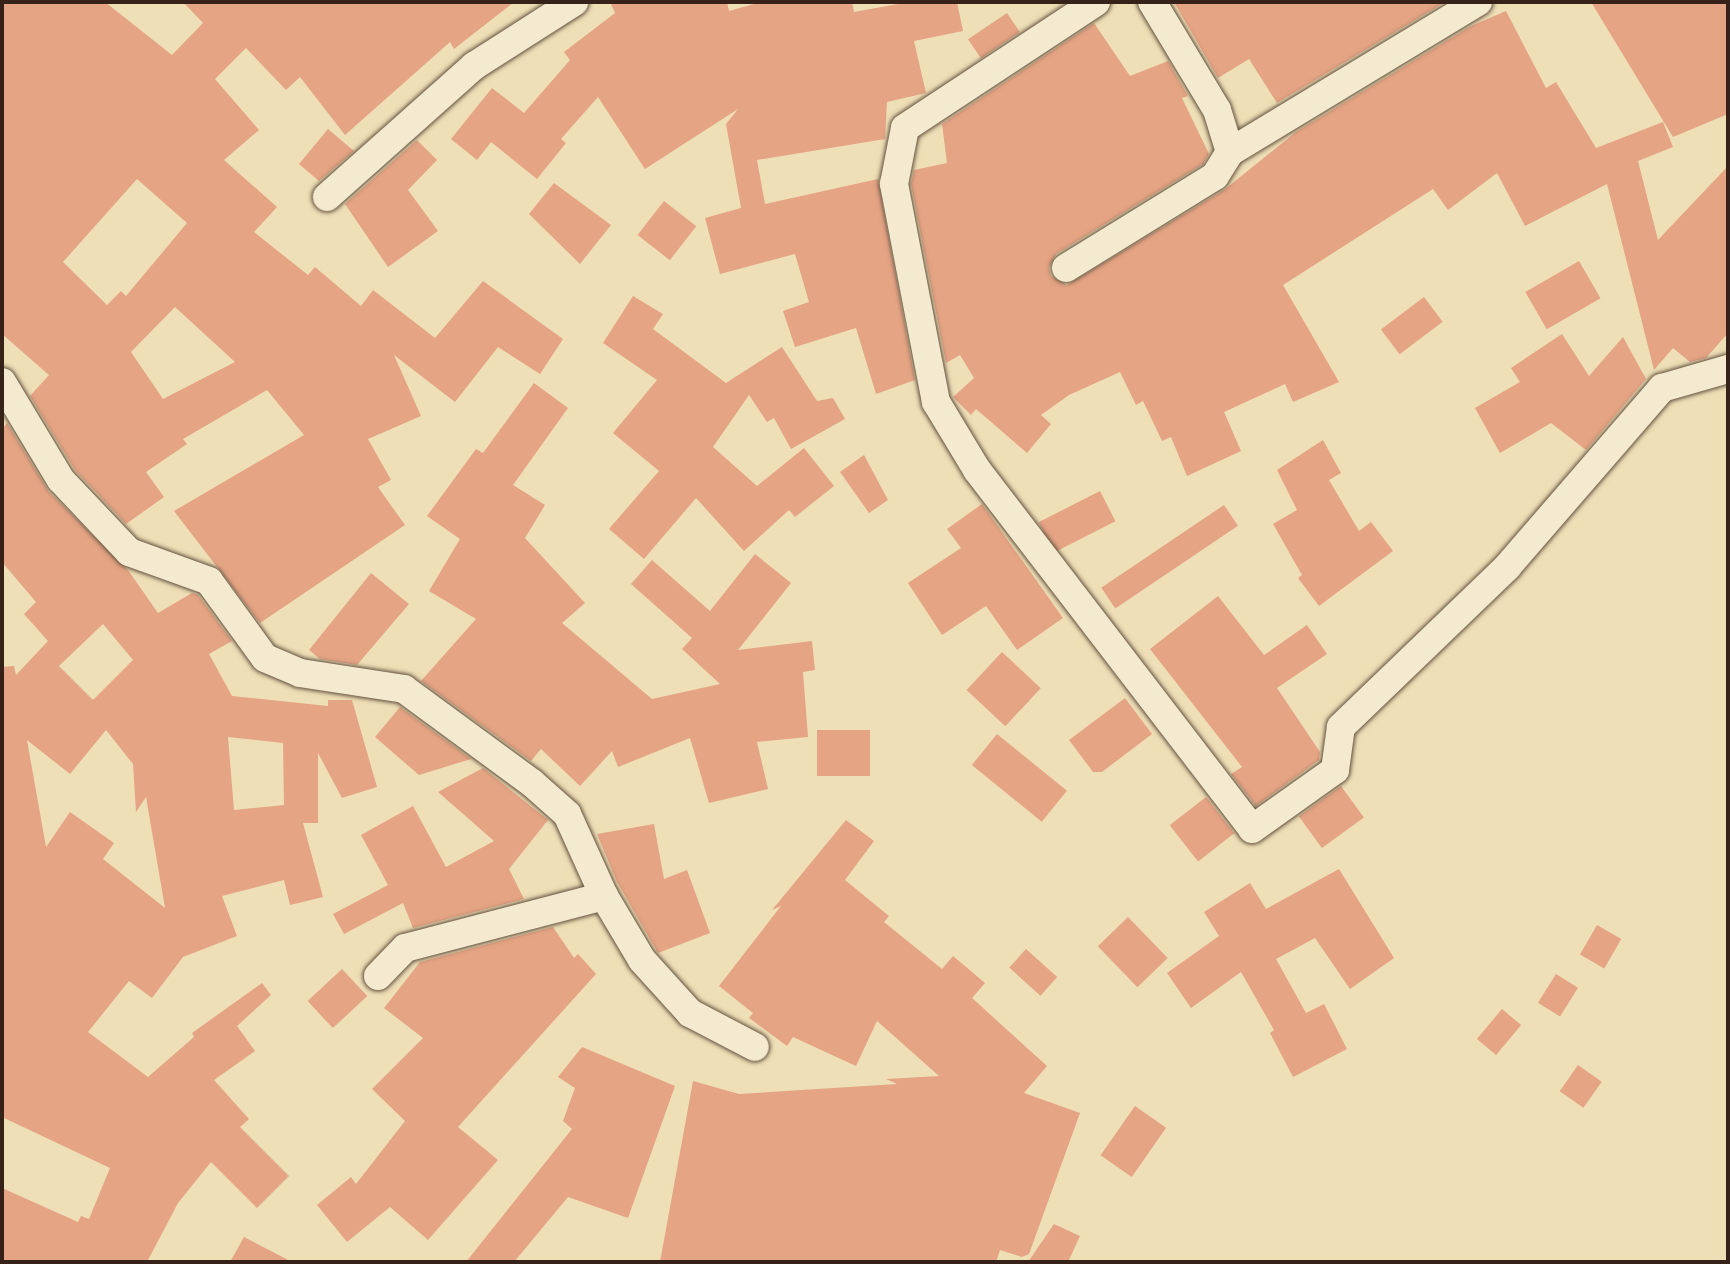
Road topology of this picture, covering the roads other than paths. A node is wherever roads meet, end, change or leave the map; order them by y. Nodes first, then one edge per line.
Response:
1 (574, 2) edge
2 (1096, 2) edge
3 (1152, 2) edge
4 (1478, 2) edge
5 (1230, 152) junction
6 (327, 197) dead end
7 (1066, 268) dead end
8 (1728, 369) edge
9 (2, 382) edge
10 (604, 896) junction
11 (378, 976) dead end
12 (755, 1047) dead end

1 - 6 street
2 - 8 street
3 - 5 street
4 - 5 street
5 - 7 street
9 - 10 street
10 - 11 street
10 - 12 street

